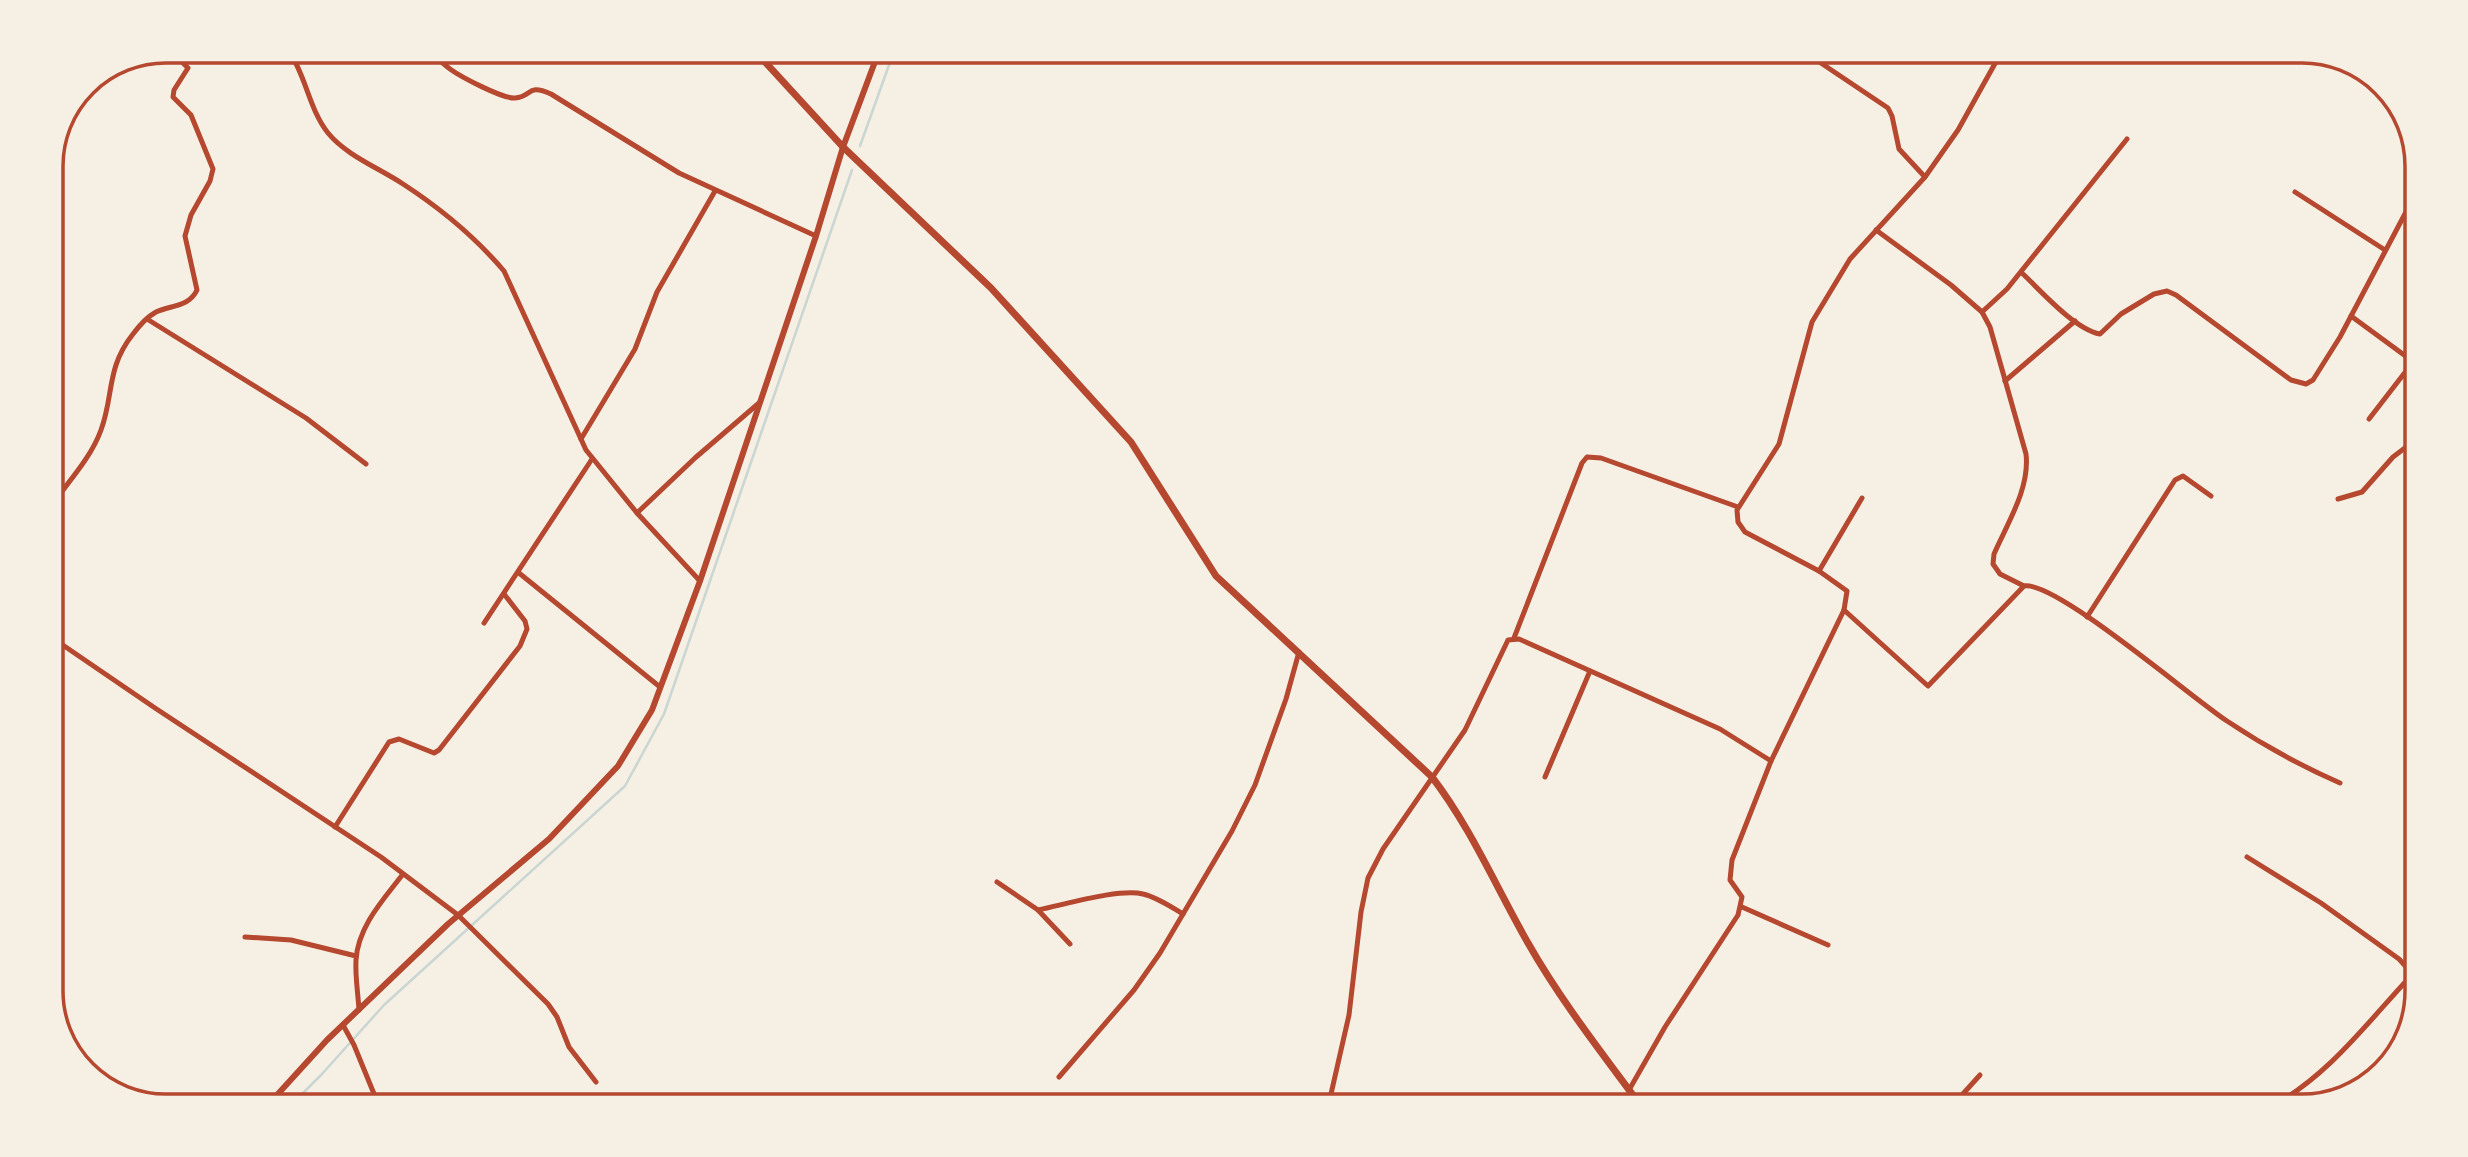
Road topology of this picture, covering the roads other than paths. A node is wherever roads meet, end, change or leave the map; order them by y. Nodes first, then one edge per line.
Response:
1 (183, 63) edge
2 (295, 63) edge
3 (443, 63) edge
4 (766, 63) edge
5 (874, 63) edge
6 (1821, 63) edge
7 (1995, 63) edge
8 (2127, 139) dead end
9 (843, 147) junction
10 (1925, 177) junction
11 (715, 191) junction
12 (2295, 192) dead end
13 (2405, 213) edge
14 (1876, 230) junction
15 (817, 236) junction
16 (2385, 250) junction
17 (2021, 272) junction
18 (1982, 312) junction
19 (2351, 316) junction
20 (147, 320) junction
21 (2075, 321) junction
22 (2405, 357) edge
23 (2405, 373) edge
24 (2005, 381) junction
25 (759, 403) junction
26 (2369, 419) dead end
27 (581, 439) junction
28 (2405, 448) edge
29 (592, 459) junction
30 (366, 464) dead end
31 (63, 489) edge
32 (2211, 496) dead end
33 (1862, 498) dead end
34 (2338, 499) dead end
35 (1738, 507) junction
36 (637, 513) junction
37 (1819, 571) junction
38 (519, 573) junction
39 (700, 581) junction
40 (2024, 586) junction
41 (504, 594) junction
42 (1844, 610) junction
43 (2087, 617) junction
44 (484, 623) dead end
45 (1514, 638) junction
46 (63, 645) edge
47 (1299, 652) junction
48 (1590, 671) junction
49 (660, 687) junction
50 (1771, 761) junction
51 (1432, 777) junction
52 (1545, 777) dead end
53 (2340, 783) dead end
54 (335, 827) junction
55 (2248, 857) dead end
56 (403, 874) junction
57 (998, 882) dead end
58 (1742, 907) junction
59 (1038, 910) junction
60 (1183, 914) junction
61 (461, 918) junction
62 (245, 937) dead end
63 (1070, 944) dead end
64 (1828, 945) dead end
65 (356, 957) junction
66 (2405, 966) edge
67 (2405, 982) edge
68 (359, 1010) junction
69 (344, 1027) junction
70 (1980, 1075) dead end
71 (1059, 1077) dead end
72 (596, 1082) dead end
73 (1629, 1090) junction
74 (279, 1094) edge
75 (374, 1094) edge
76 (1331, 1094) edge
77 (1632, 1094) edge
78 (1963, 1094) edge
79 (2294, 1094) edge

1 - 20 street
2 - 27 street
3 - 11 street
4 - 9 main road
5 - 9 street
6 - 10 street
7 - 10 street
8 - 17 street
9 - 15 street
9 - 47 main road
10 - 14 street
11 - 15 street
11 - 27 street
12 - 16 street
13 - 16 street
14 - 18 street
14 - 35 street
15 - 25 street
16 - 19 street
17 - 18 street
17 - 21 street
18 - 24 street
19 - 21 street
19 - 22 street
20 - 30 street
20 - 31 street
21 - 24 street
23 - 26 street
24 - 40 street
25 - 36 street
25 - 39 street
27 - 29 street
28 - 34 street
29 - 36 street
29 - 38 street
32 - 43 street
33 - 37 street
35 - 37 street
35 - 45 street
36 - 39 street
37 - 42 street
38 - 41 street
38 - 49 street
39 - 49 street
40 - 42 street
40 - 43 street
41 - 44 street
41 - 54 street
42 - 50 street
43 - 53 street
45 - 48 street
45 - 51 street
46 - 54 street
47 - 51 main road
47 - 60 street
48 - 50 street
48 - 52 street
49 - 61 street
50 - 58 street
51 - 73 main road
51 - 76 street
54 - 56 street
55 - 66 street
56 - 61 street
56 - 65 street
57 - 59 street
58 - 64 street
58 - 73 street
59 - 60 street
59 - 63 street
60 - 71 street
61 - 68 street
61 - 72 street
62 - 65 street
65 - 68 street
67 - 79 street
68 - 69 street
69 - 74 street
69 - 75 street
70 - 78 street
73 - 77 main road

